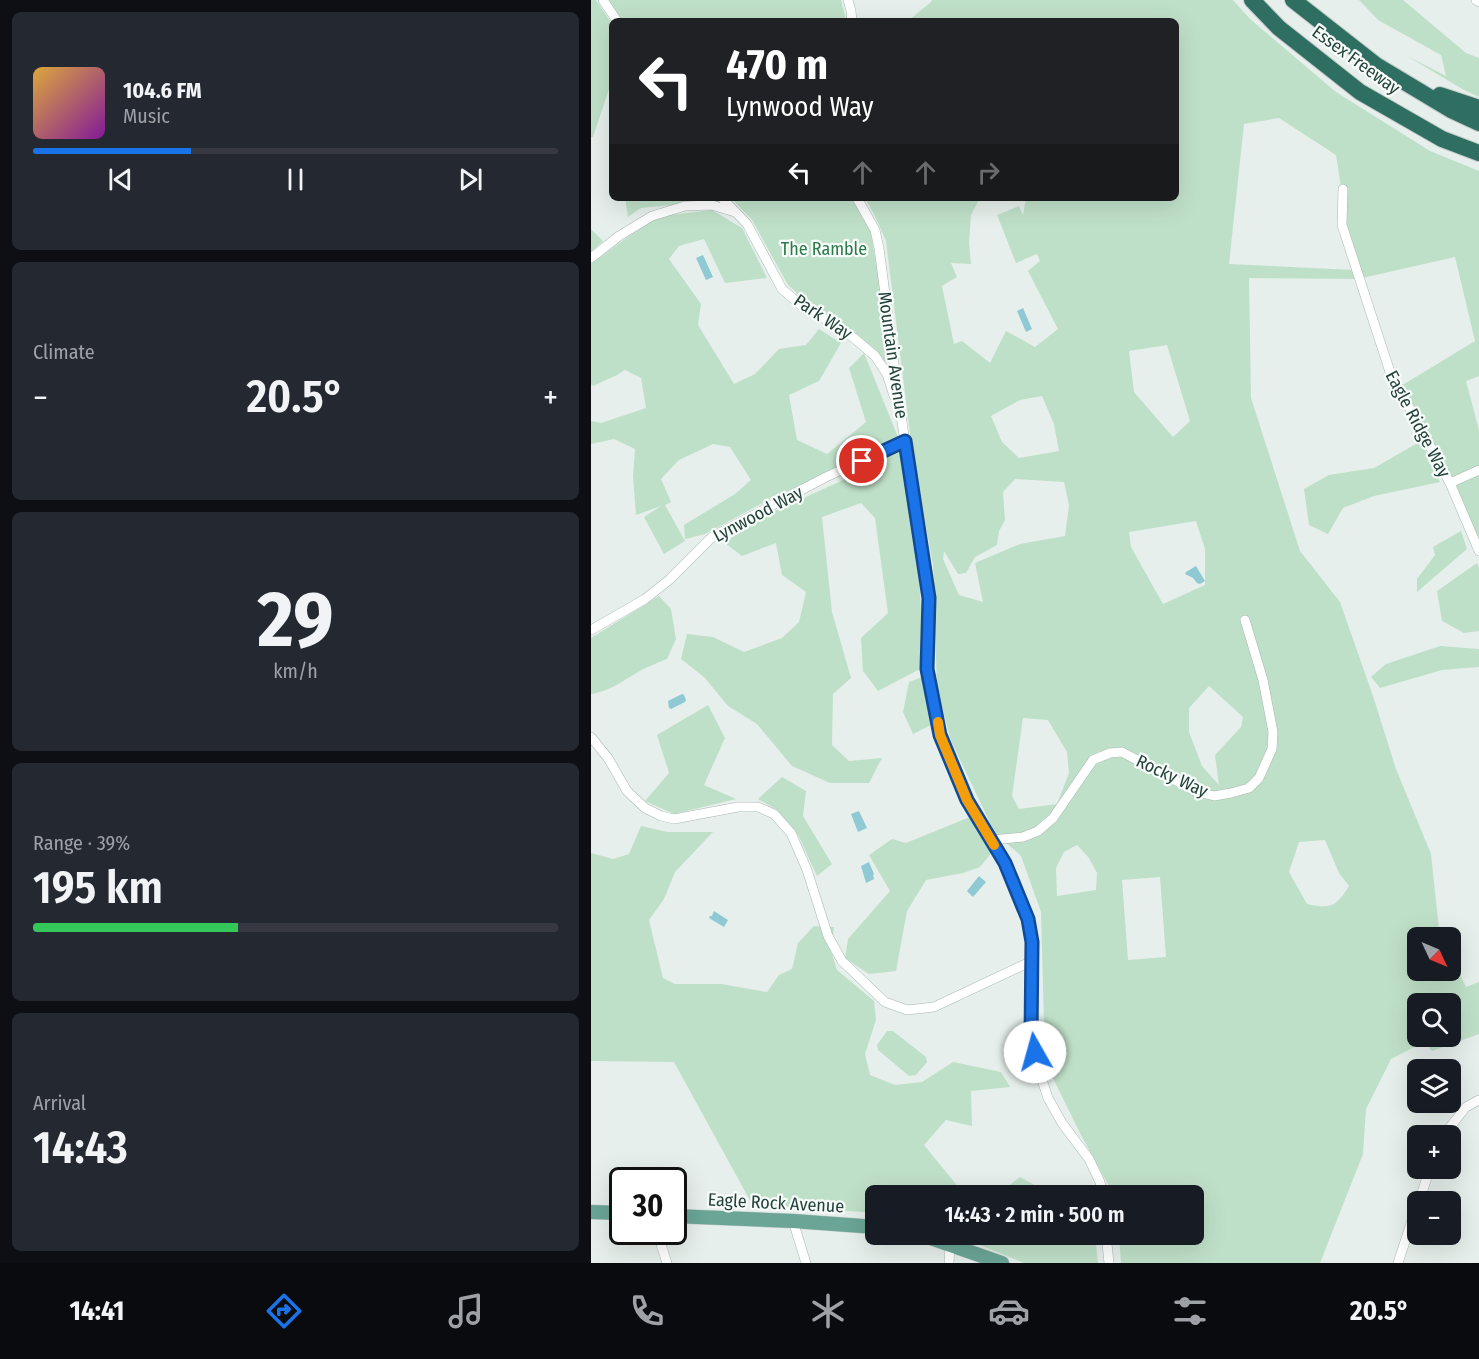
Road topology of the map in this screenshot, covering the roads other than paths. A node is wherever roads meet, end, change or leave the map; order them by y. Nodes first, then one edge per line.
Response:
1 (603, 0) edge
2 (848, 0) edge
3 (1252, 0) edge
4 (1293, 0) edge
5 (615, 18) edge
6 (852, 18) edge
7 (1412, 86) junction
8 (1479, 108) edge
9 (1479, 123) edge
10 (1479, 153) edge
11 (1343, 189) dead end
12 (725, 201) edge
13 (859, 201) edge
14 (737, 212) junction
15 (591, 258) edge
16 (900, 409) junction
17 (905, 441) junction
18 (1479, 470) edge
19 (1450, 483) junction
20 (1479, 551) edge
21 (1245, 620) dead end
22 (593, 629) edge
23 (591, 737) edge
24 (991, 840) junction
25 (1032, 961) junction
26 (1479, 1100) edge
27 (1451, 1125) edge
28 (1101, 1185) edge
29 (591, 1212) edge
30 (609, 1213) edge
31 (687, 1217) edge
32 (793, 1221) junction
33 (865, 1226) edge
34 (1407, 1236) edge
35 (661, 1245) edge
36 (1107, 1245) edge
37 (950, 1246) joint
38 (667, 1263) edge
39 (806, 1263) edge
40 (949, 1263) edge
41 (1002, 1263) edge
42 (1109, 1263) edge
43 (1398, 1263) edge

1 - 5 street
2 - 6 street
3 - 10 highway, Essex Freeway
4 - 7 highway, Essex Freeway
7 - 8 highway
7 - 9 highway, Essex Freeway
11 - 19 street, Eagle Ridge Way
12 - 14 street, Park Way
13 - 16 street, Mountain Avenue
14 - 15 street
14 - 16 street, Park Way
16 - 17 street, Mountain Avenue
17 - 22 street, Lynwood Way
17 - 24 street, Mountain Avenue
18 - 19 street
19 - 20 street, Eagle Ridge Way
21 - 24 street, Rocky Way
23 - 25 street
24 - 25 street, Mountain Avenue
25 - 28 street, Mountain Avenue
26 - 27 street
29 - 30 main road
31 - 32 main road, Eagle Rock Avenue
32 - 33 main road, Eagle Rock Avenue
32 - 39 street
34 - 43 street
35 - 38 street
36 - 42 street
37 - 40 street
37 - 41 main road

